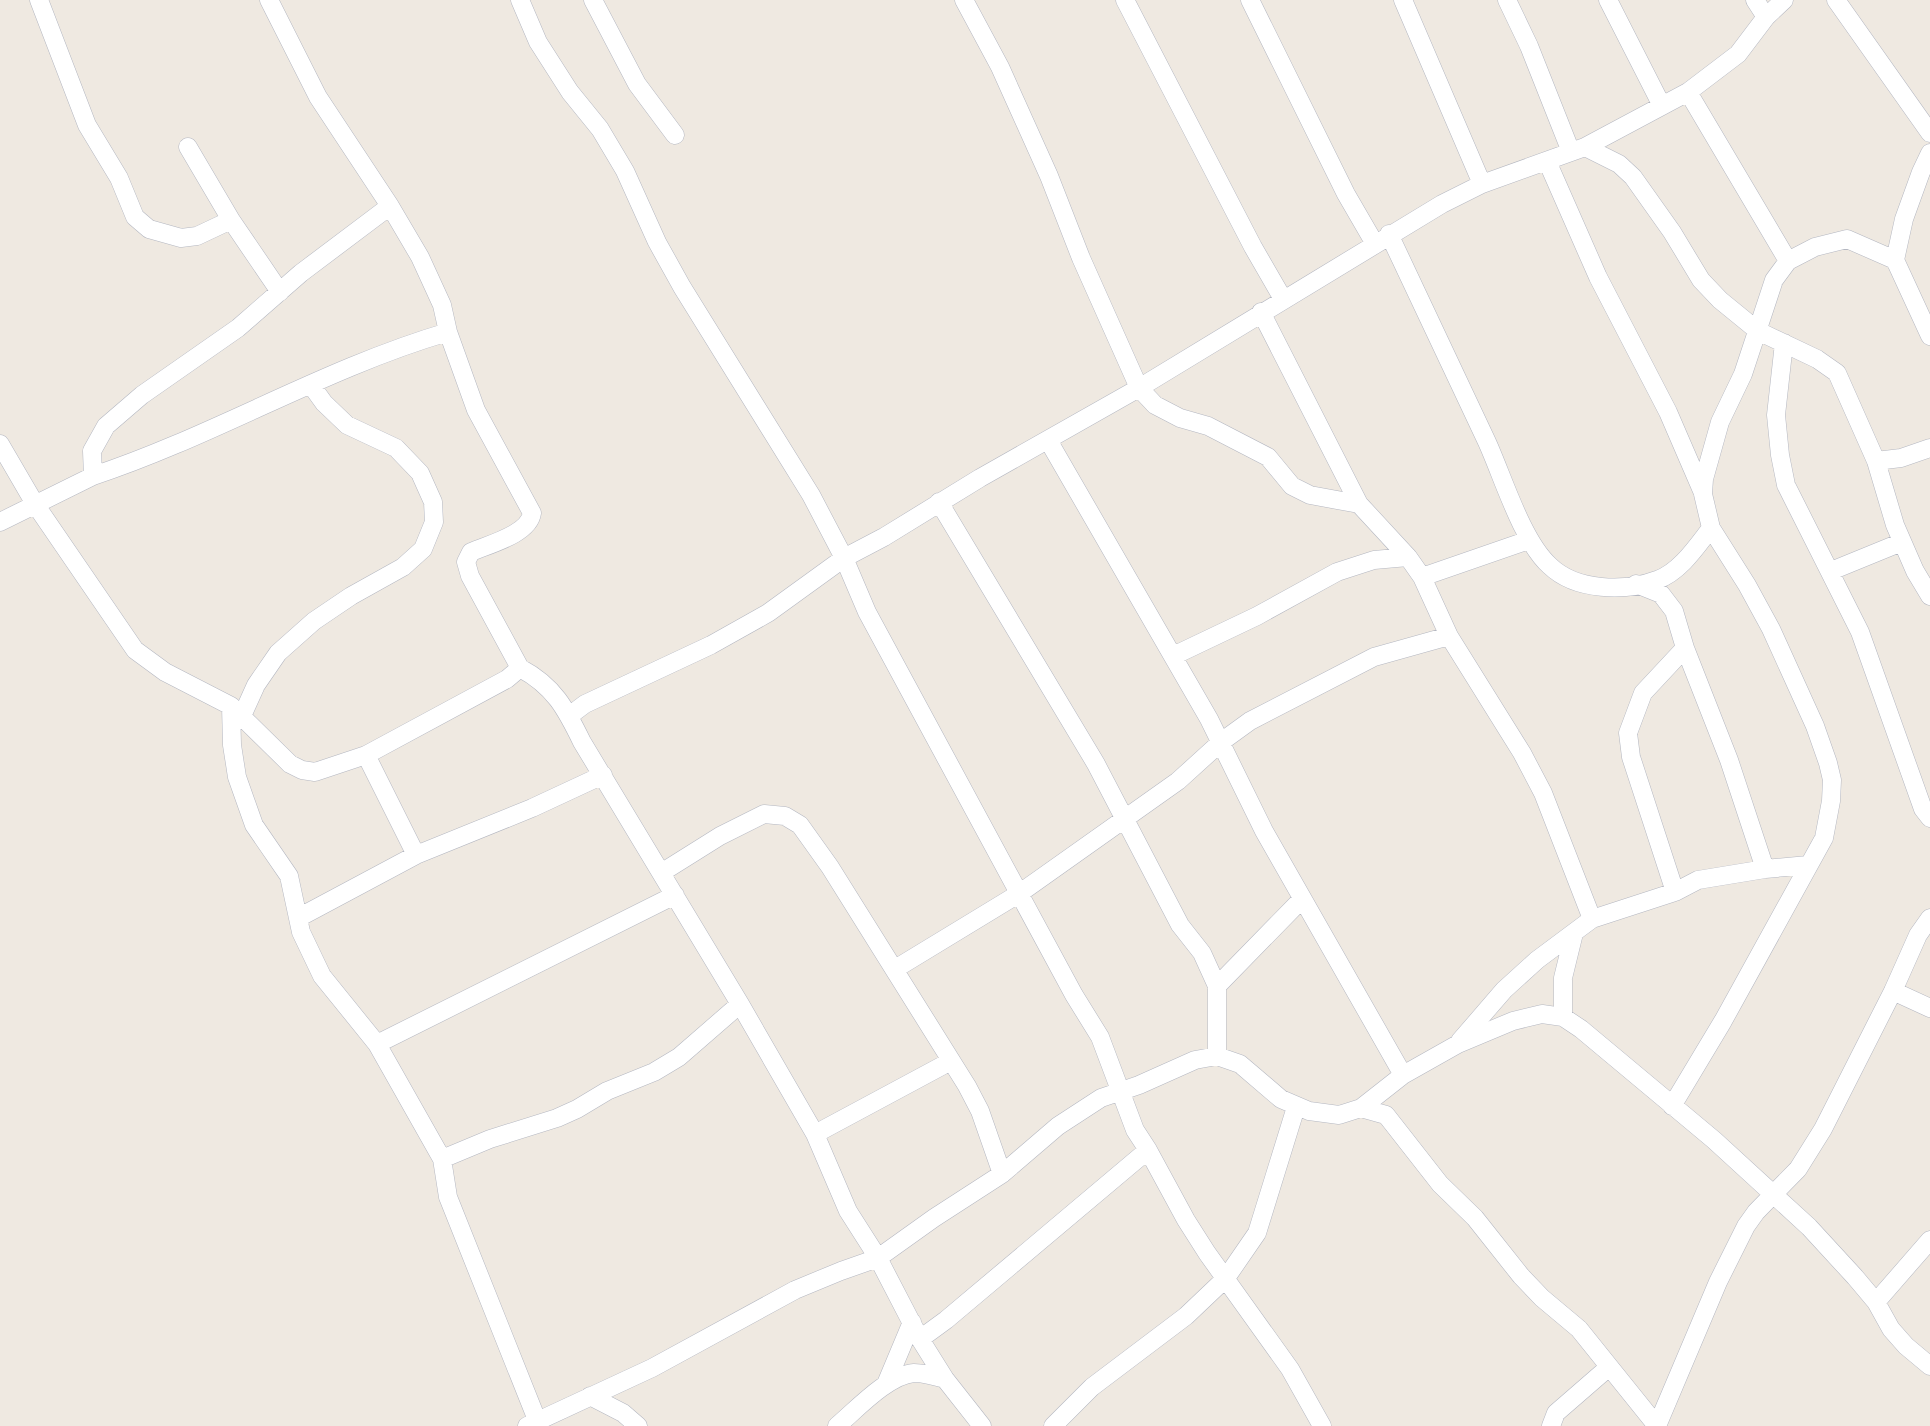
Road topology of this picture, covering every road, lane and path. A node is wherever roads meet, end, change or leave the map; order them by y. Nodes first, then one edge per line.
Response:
1 (39, 0) edge
2 (269, 0) edge
3 (520, 0) edge
4 (593, 0) edge
5 (964, 0) edge
6 (1125, 0) edge
7 (1250, 0) edge
8 (1403, 0) edge
9 (1508, 0) edge
10 (1608, 0) edge
11 (1755, 0) edge
12 (1784, 0) edge
13 (1836, 0) edge
14 (1766, 17) junction
15 (1688, 92) junction
16 (1662, 106) junction
17 (1930, 133) edge
18 (675, 135) dead end
19 (188, 147) dead end
20 (1578, 149) junction
21 (1930, 153) edge
22 (1547, 161) junction
23 (1482, 184) junction
24 (390, 206) junction
25 (231, 220) junction
26 (1381, 239) junction
27 (1895, 260) junction
28 (1788, 261) junction
29 (280, 292) junction
30 (1283, 300) junction
31 (1261, 312) junction
32 (1758, 331) junction
33 (448, 332) junction
34 (1930, 336) edge
35 (1784, 343) junction
36 (311, 386) junction
37 (1139, 388) junction
38 (1048, 440) junction
39 (0, 444) edge
40 (1930, 448) edge
41 (1876, 462) junction
42 (93, 476) junction
43 (1703, 494) junction
44 (938, 502) junction
45 (35, 504) junction
46 (1359, 504) junction
47 (0, 522) edge
48 (1711, 528) junction
49 (1530, 540) junction
50 (1902, 542) junction
51 (1408, 557) junction
52 (844, 558) junction
53 (1831, 571) junction
54 (1422, 577) junction
55 (1636, 584) junction
56 (1930, 596) edge
57 (1449, 636) junction
58 (1685, 648) junction
59 (1173, 656) junction
60 (520, 668) junction
61 (237, 711) junction
62 (569, 716) junction
63 (1221, 742) junction
64 (366, 755) junction
65 (603, 775) junction
66 (1125, 818) junction
67 (1930, 818) edge
68 (416, 855) junction
69 (1808, 865) junction
70 (1765, 869) junction
71 (661, 873) junction
72 (1675, 892) junction
73 (1020, 893) junction
74 (675, 895) junction
75 (1302, 899) junction
76 (298, 918) junction
77 (1930, 918) edge
78 (1592, 919) junction
79 (1574, 933) junction
80 (895, 969) junction
81 (1217, 986) junction
82 (1893, 991) junction
83 (740, 1004) junction
84 (1930, 1008) edge
85 (1563, 1017) junction
86 (377, 1044) junction
87 (1458, 1044) junction
88 (1217, 1056) junction
89 (951, 1061) junction
90 (1403, 1075) junction
91 (1385, 1089) junction
92 (1122, 1091) junction
93 (1672, 1106) junction
94 (1296, 1107) junction
95 (1361, 1108) junction
96 (1386, 1116) junction
97 (815, 1134) junction
98 (1148, 1150) junction
99 (442, 1159) junction
100 (1002, 1174) junction
101 (1774, 1194) junction
102 (1930, 1240) edge
103 (878, 1258) junction
104 (1226, 1278) junction
105 (1876, 1302) junction
106 (912, 1322) junction
107 (920, 1339) junction
108 (1930, 1366) edge
109 (1610, 1368) junction
110 (945, 1379) junction
111 (886, 1384) junction
112 (590, 1396) junction
113 (541, 1422) edge
114 (638, 1426) edge
115 (836, 1426) edge
116 (982, 1426) edge
117 (1053, 1426) edge
118 (1322, 1426) edge
119 (1550, 1426) edge
120 (1657, 1426) edge

1 - 25 street
2 - 24 street
3 - 52 street
4 - 18 street
5 - 37 street
6 - 30 street
7 - 26 street
8 - 23 street
9 - 20 street
10 - 16 street
11 - 14 street
12 - 14 street
13 - 17 street
14 - 15 street
15 - 16 street
15 - 28 street
16 - 20 street
19 - 25 street
20 - 22 street
20 - 32 street
21 - 27 street
22 - 23 street
22 - 43 street
23 - 26 street
24 - 29 street
24 - 33 street
25 - 29 street
26 - 30 street
26 - 49 street
27 - 28 street
27 - 34 street
28 - 32 street
29 - 42 street
30 - 31 street
31 - 37 street
31 - 46 street
32 - 35 street
32 - 43 street
33 - 36 street
33 - 60 street
35 - 41 street
35 - 53 street
36 - 42 street
36 - 61 street
37 - 38 street
37 - 46 street
38 - 44 street
38 - 59 street
39 - 45 street
40 - 41 street
41 - 50 street
42 - 45 street
43 - 48 street
44 - 52 street
44 - 66 street
45 - 47 street
45 - 61 street
46 - 51 street
48 - 55 street
48 - 69 street
49 - 54 street
49 - 55 street
50 - 53 street
50 - 56 street
51 - 54 street
51 - 59 street
52 - 62 street
52 - 73 street
53 - 67 street
54 - 57 street
55 - 58 street
57 - 63 street
57 - 78 street
58 - 70 street
58 - 72 street
59 - 63 street
60 - 62 street
60 - 64 street
61 - 64 street
61 - 76 street
62 - 65 street
63 - 66 street
63 - 75 street
64 - 68 street
65 - 68 street
65 - 71 street
66 - 73 street
66 - 81 street
68 - 76 street
69 - 70 street
69 - 93 street
70 - 72 street
71 - 74 street
71 - 80 street
72 - 78 street
73 - 80 street
73 - 92 street
74 - 83 street
74 - 86 street
75 - 81 street
75 - 90 street
76 - 86 street
77 - 82 street
78 - 79 street
79 - 85 street
79 - 87 street
80 - 89 street
81 - 88 street
82 - 84 street
82 - 101 street
83 - 97 street
83 - 99 street
85 - 87 street
85 - 93 street
86 - 99 street
87 - 90 street
88 - 92 street
88 - 94 street
89 - 97 street
89 - 100 street
90 - 91 street
91 - 95 street
91 - 96 street
92 - 98 street
92 - 100 street
93 - 101 street
94 - 95 street
94 - 104 street
95 - 96 street
96 - 109 street
97 - 103 street
98 - 104 street
98 - 107 street
99 - 113 street
100 - 103 street
101 - 105 street
101 - 120 street
102 - 105 street
103 - 106 street
103 - 112 street
104 - 117 street
104 - 118 street
105 - 108 street
106 - 107 street
106 - 111 street
107 - 110 street
109 - 119 street
109 - 120 street
110 - 111 street
110 - 116 street
111 - 115 street
112 - 113 street
112 - 114 street

